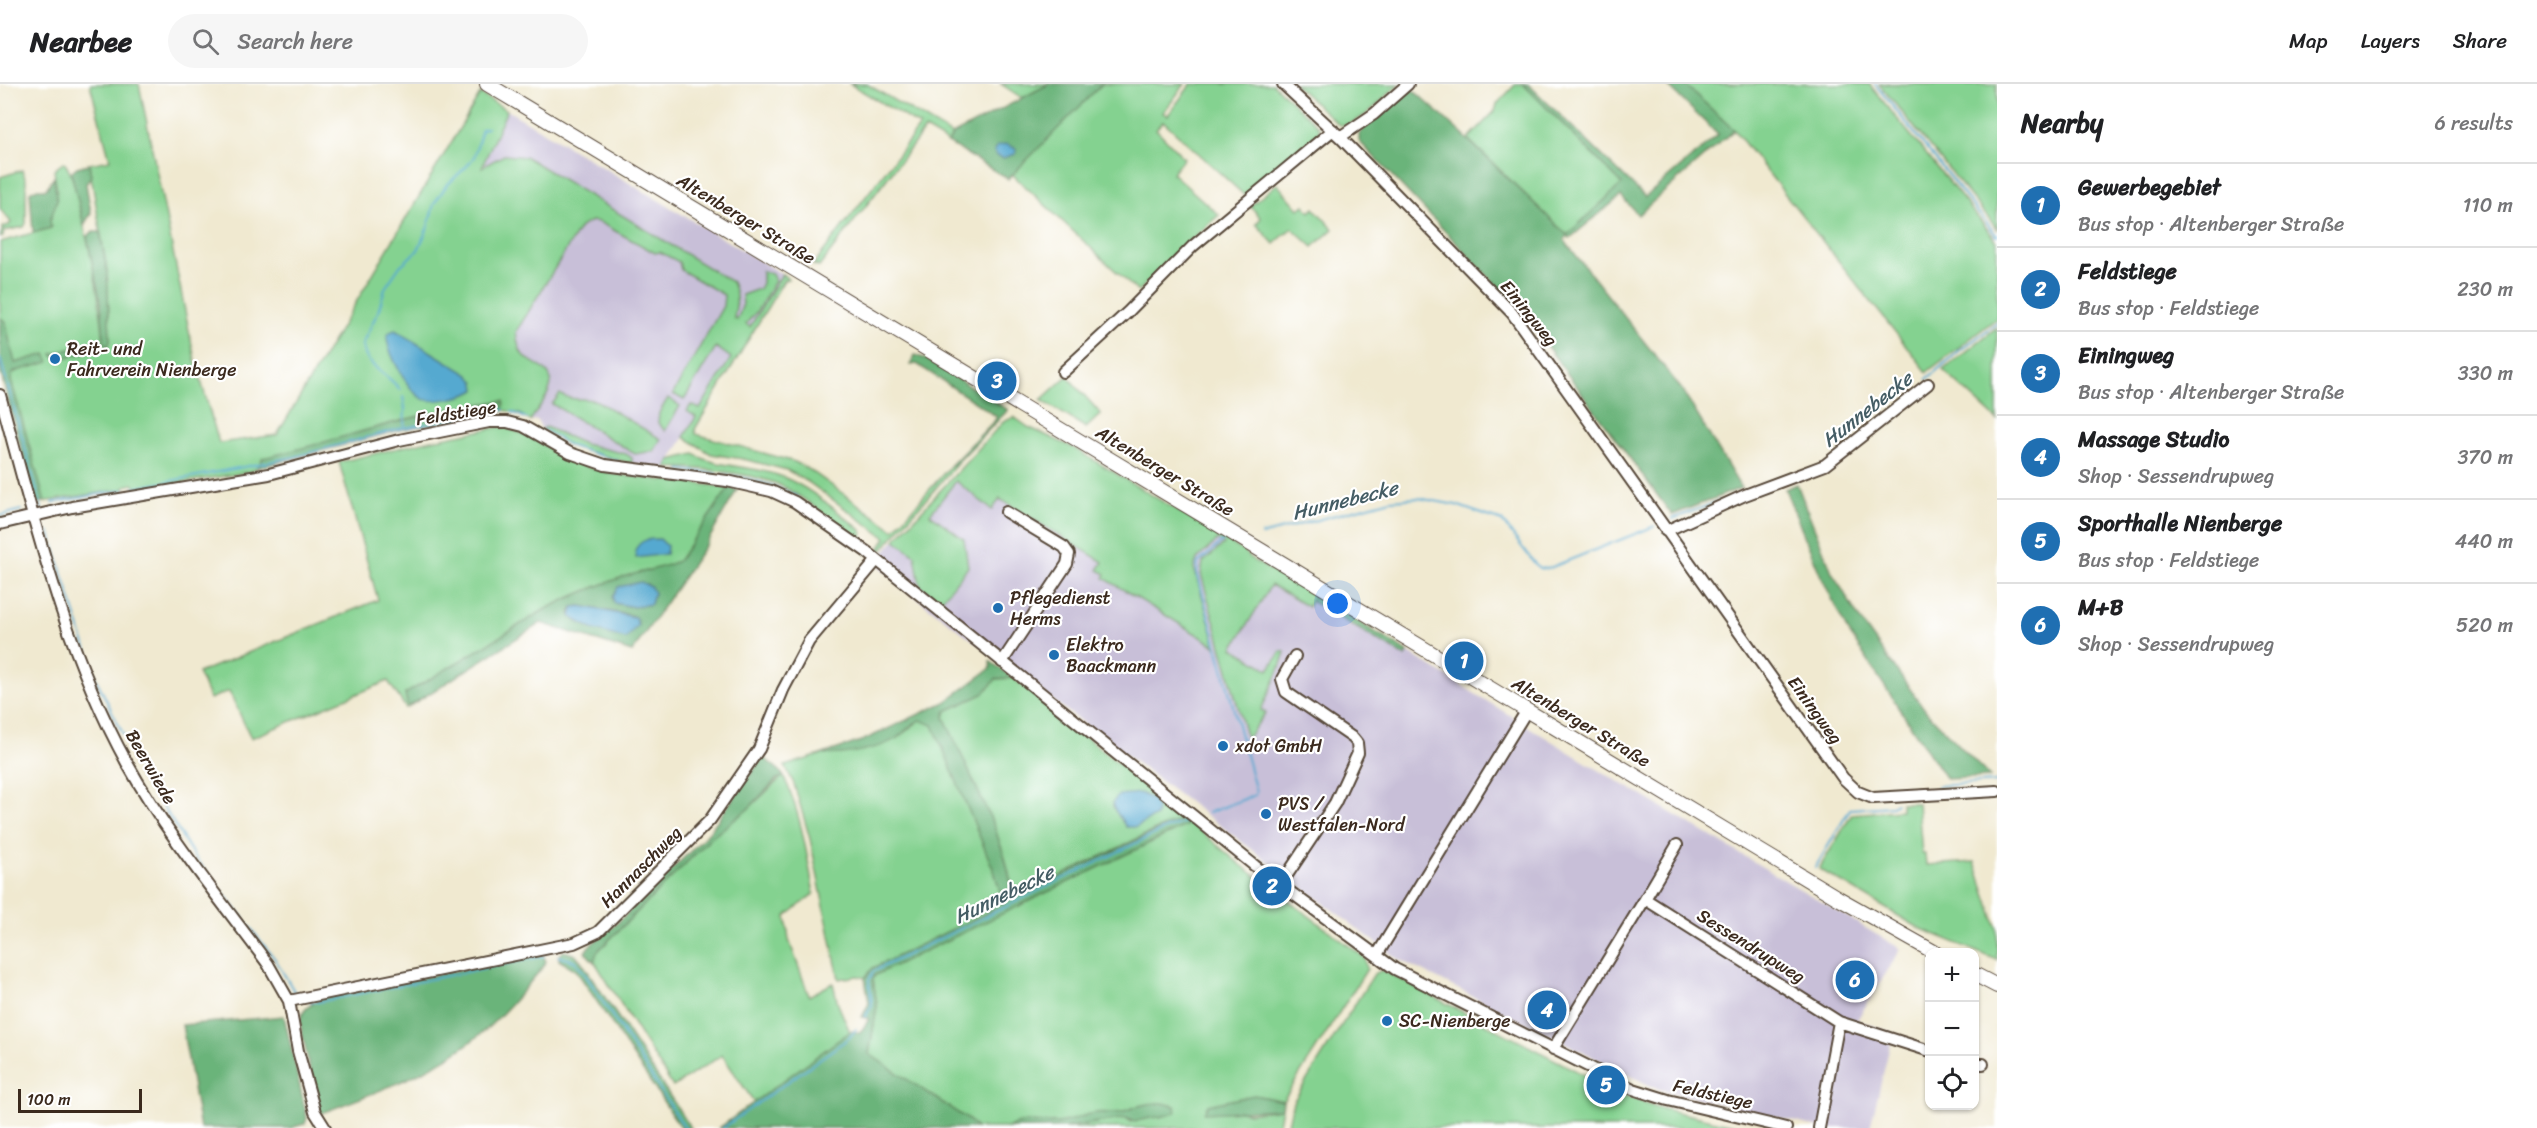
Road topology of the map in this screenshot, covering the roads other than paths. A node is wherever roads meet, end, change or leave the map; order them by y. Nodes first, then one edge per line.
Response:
1 (487, 84) edge
2 (1283, 84) edge
3 (1408, 84) edge
4 (1336, 134) junction
5 (1063, 372) dead end
6 (1928, 384) dead end
7 (0, 395) edge
8 (1006, 512) dead end
9 (33, 516) junction
10 (0, 524) edge
11 (1666, 531) junction
12 (877, 560) junction
13 (1295, 656) dead end
14 (1002, 662) junction
15 (1527, 710) junction
16 (1997, 791) edge
17 (1677, 845) dead end
18 (1281, 884) junction
19 (1645, 898) junction
20 (1927, 948) edge
21 (1377, 955) junction
22 (1979, 977) edge
23 (1997, 986) edge
24 (289, 1001) junction
25 (1839, 1022) junction
26 (1553, 1049) junction
27 (1925, 1050) edge
28 (325, 1128) edge
29 (1786, 1128) edge
30 (1819, 1128) edge

1 - 15 main road, Altenberger Straße
2 - 4 street, Einingweg
3 - 4 street
4 - 5 street
4 - 11 street, Einingweg
6 - 11 street
7 - 9 street, Beerwiede
8 - 14 street
9 - 10 street, Feldstiege
9 - 12 street, Feldstiege
9 - 24 street, Beerwiede
11 - 16 street, Einingweg
12 - 14 street, Feldstiege
12 - 24 street, Hannaschweg
13 - 18 street
14 - 18 street, Feldstiege
15 - 20 main road, Altenberger Straße
15 - 21 street
17 - 19 street
18 - 21 street, Feldstiege
19 - 25 street, Sessendrupweg
19 - 26 street
21 - 26 street, Feldstiege
22 - 23 main road
24 - 28 street, Beerwiede
25 - 27 street, Sessendrupweg
25 - 30 street
26 - 29 street, Feldstiege

